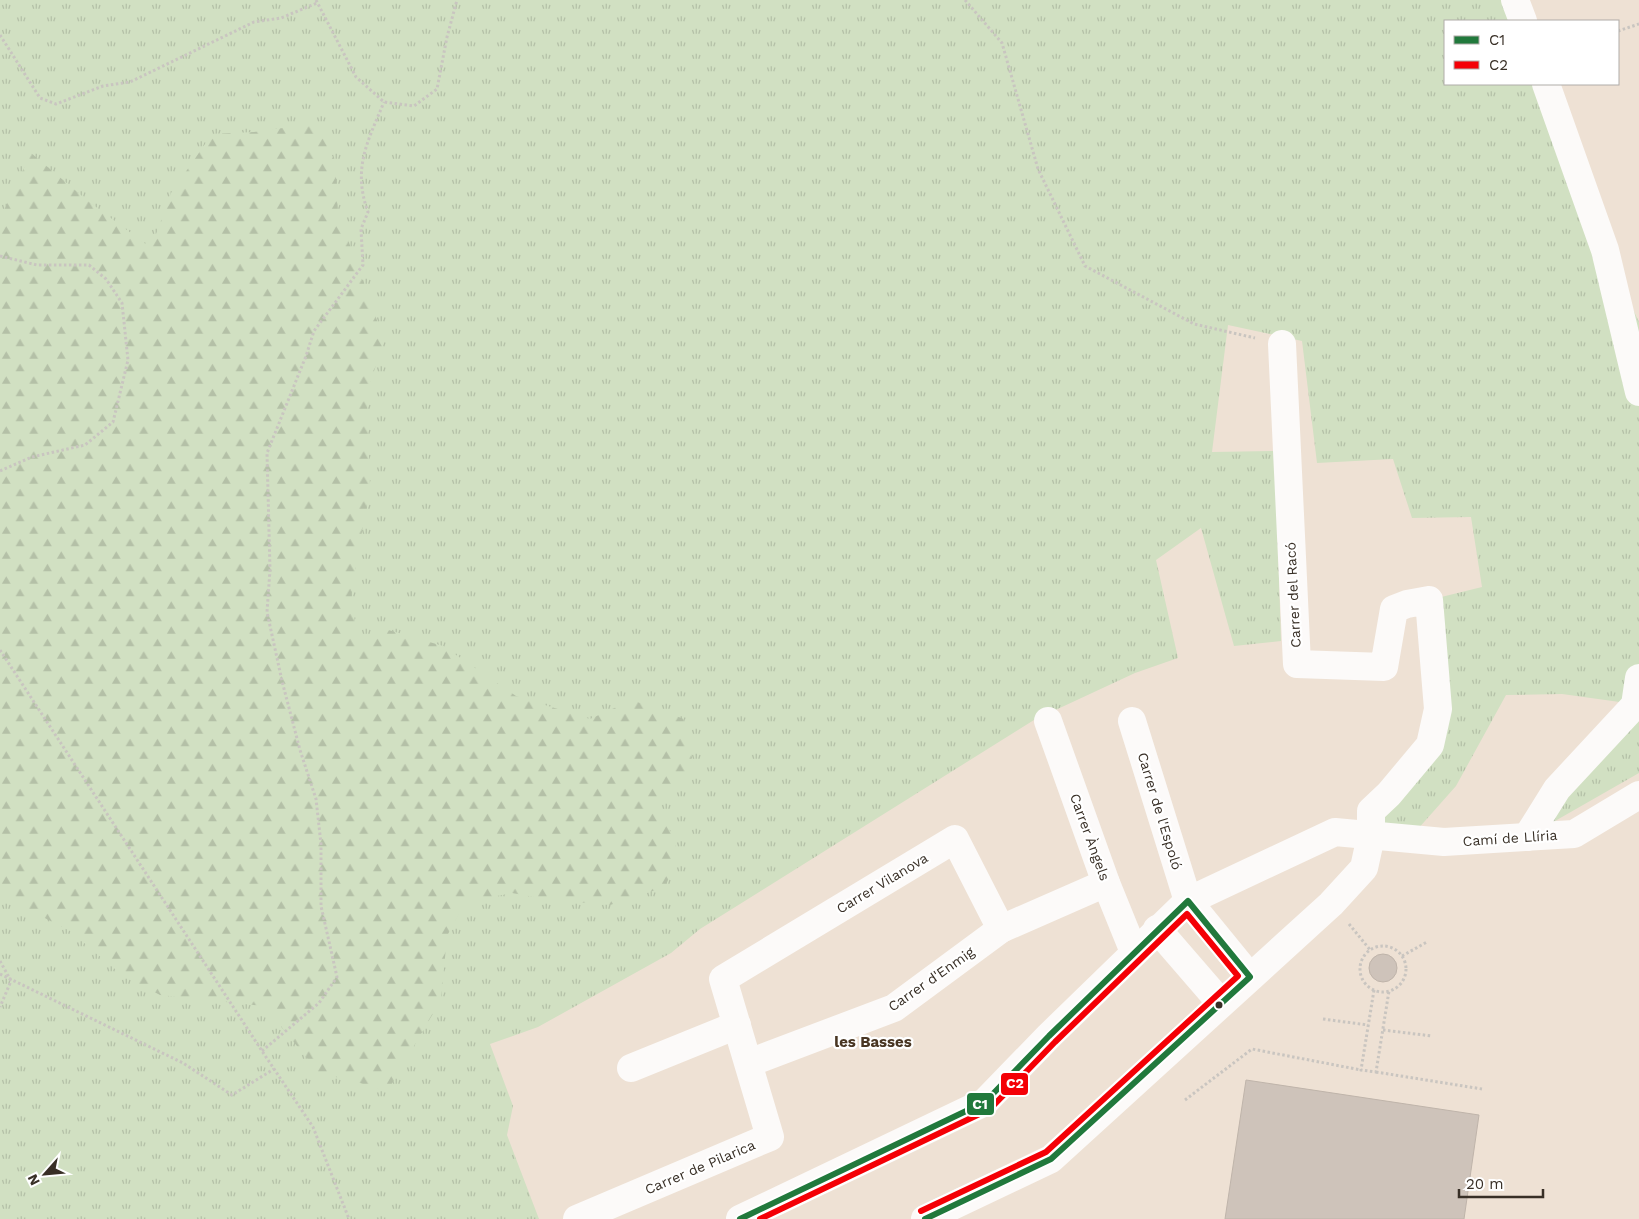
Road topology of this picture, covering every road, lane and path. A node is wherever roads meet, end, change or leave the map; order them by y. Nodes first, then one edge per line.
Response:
1 (457, 0) edge
2 (965, 0) edge
3 (1515, 0) edge
4 (317, 2) edge
5 (1523, 20) edge
6 (1639, 24) edge
7 (1619, 32) edge
8 (0, 35) edge
9 (1546, 85) edge
10 (384, 102) junction
11 (0, 256) edge
12 (1282, 344) joint
13 (1639, 392) edge
14 (0, 471) edge
15 (0, 650) edge
16 (2, 656) edge
17 (1639, 678) edge
18 (1048, 721) dead end
19 (1132, 721) dead end
20 (1639, 796) edge
21 (1371, 836) junction
22 (1527, 837) junction
23 (1106, 883) junction
24 (1188, 901) junction
25 (1331, 904) junction
26 (1000, 929) junction
27 (1157, 929) junction
28 (1427, 942) dead end
29 (1371, 950) junction
30 (1134, 952) junction
31 (1402, 956) junction
32 (0, 961) edge
33 (0, 974) edge
34 (1250, 977) junction
35 (723, 979) joint
36 (11, 981) junction
37 (1374, 990) junction
38 (1389, 991) junction
39 (1221, 1004) junction
40 (0, 1007) edge
41 (1322, 1019) dead end
42 (737, 1025) junction
43 (1368, 1025) junction
44 (1383, 1030) junction
45 (1432, 1036) dead end
46 (262, 1051) junction
47 (749, 1063) junction
48 (632, 1068) dead end
49 (274, 1069) junction
50 (1361, 1070) junction
51 (1376, 1072) junction
52 (1482, 1089) dead end
53 (1185, 1100) dead end
54 (349, 1219) edge
55 (577, 1219) edge
56 (740, 1219) edge
57 (925, 1219) edge

1 - 10 path
2 - 12 path
3 - 5 street
4 - 8 path
4 - 10 path
6 - 7 path
9 - 13 street
10 - 46 path
11 - 14 path
12 - 21 street, Carrer del Racó
15 - 16 path
16 - 46 path
17 - 22 street
18 - 23 street, Carrer Àngels
19 - 24 street, Carrer de l'Espoló
20 - 22 street, Camí de Llíria
21 - 22 street, Camí de Llíria
21 - 24 street, Camí de Llíria
21 - 25 street
23 - 26 street, Carrer d'Enmig
23 - 30 street, Carrer Àngels
24 - 27 street, Camí de Llíria
24 - 34 street
25 - 29 path
25 - 34 street
26 - 35 street, Carrer Vilanova
26 - 47 street, Carrer d'Enmig
27 - 30 street, Camí de Llíria
27 - 39 street
28 - 31 path
29 - 31 path
29 - 37 path
30 - 56 street, Camí de Llíria
31 - 38 path
32 - 36 path
33 - 36 path
34 - 39 street
35 - 42 street, Carrer de Pilarica
36 - 40 path
36 - 49 path
37 - 38 path
37 - 43 path
38 - 44 path
39 - 57 street
41 - 43 path
42 - 47 street, Carrer de Pilarica
42 - 48 street
43 - 50 path
44 - 45 path
44 - 51 path
46 - 49 path
47 - 55 street, Carrer de Pilarica
49 - 54 path
50 - 51 path
50 - 53 path
51 - 52 path

